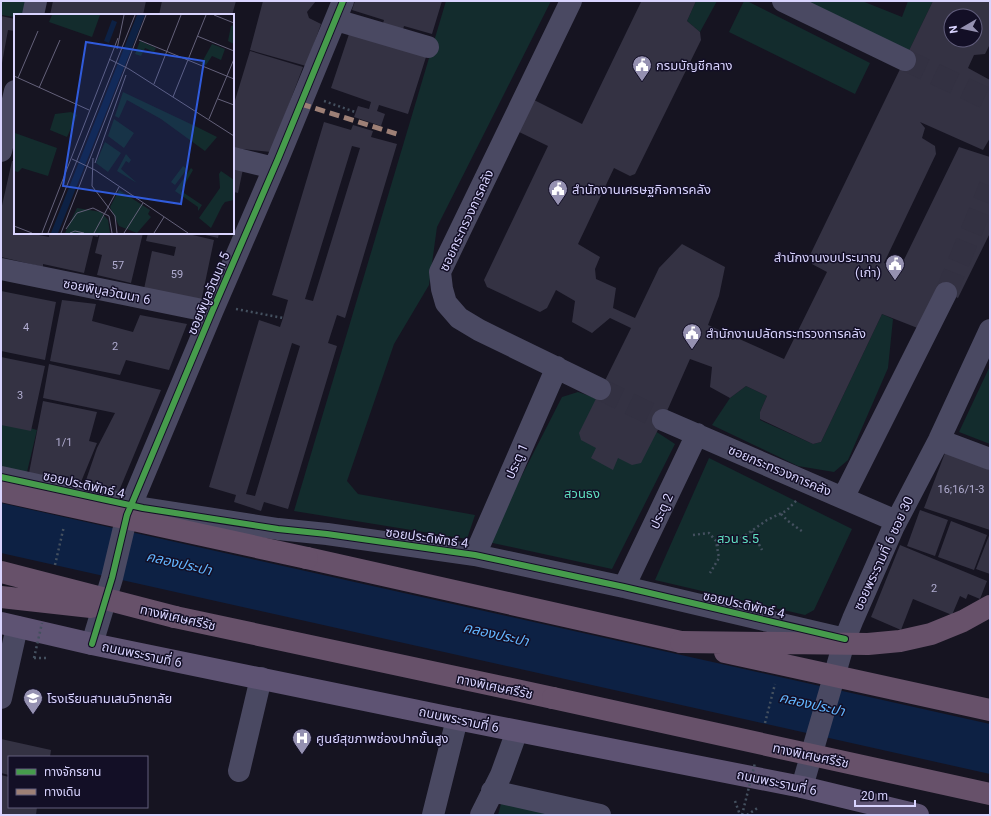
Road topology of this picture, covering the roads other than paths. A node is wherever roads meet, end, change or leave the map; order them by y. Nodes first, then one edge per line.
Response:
1 (36, 1) edge
2 (571, 1) edge
3 (783, 1) edge
4 (340, 10) edge
5 (33, 14) edge
6 (428, 47) dead end
7 (905, 60) tunnel mouth
8 (11, 103) edge
9 (1, 151) edge
10 (234, 158) edge
11 (274, 168) junction
12 (1, 269) edge
13 (946, 293) tunnel mouth
14 (221, 310) junction
15 (990, 330) edge
16 (557, 367) junction
17 (600, 389) tunnel mouth
18 (663, 420) tunnel mouth
19 (697, 434) junction
20 (938, 440) junction
21 (990, 459) edge
22 (1, 477) edge
23 (1, 491) edge
24 (844, 498) junction
25 (131, 506) junction
26 (896, 521) junction
27 (475, 555) junction
28 (1, 572) edge
29 (624, 587) junction
30 (1, 597) edge
31 (990, 606) edge
32 (175, 617) junction
33 (9, 625) edge
34 (845, 639) junction
35 (681, 642) junction
36 (92, 644) junction
37 (261, 678) junction
38 (1, 698) edge
39 (990, 710) edge
40 (457, 719) junction
41 (518, 731) junction
42 (239, 771) dead end
43 (802, 787) junction
44 (492, 791) junction
45 (990, 794) edge
46 (433, 815) edge
47 (481, 815) edge
48 (600, 815) edge
49 (918, 815) edge

1 - 5 street
2 - 16 street, ซอยกระทรวงการคลัง
3 - 7 street
4 - 6 street
4 - 11 street, ซอยพิบูลวัฒนา 5
8 - 9 street
10 - 11 street
11 - 14 street, ซอยพิบูลวัฒนา 5
12 - 14 street, ซอยพิบูลวัฒนา 6
13 - 24 street
14 - 25 street, ซอยพิบูลวัฒนา 5
15 - 20 street, ซอยพระรามที่ 6 ซอย 30
16 - 17 street, ซอยกระทรวงการคลัง
16 - 27 street, ประตู 1
18 - 19 street, ซอยกระทรวงการคลัง
19 - 24 street, ซอยกระทรวงการคลัง
19 - 29 street, ประตู 2
20 - 21 street
20 - 26 street, ซอยพระรามที่ 6 ซอย 30
22 - 25 street, ซอยประดิพัทธ์ 4
23 - 35 highway, bridge
24 - 26 street, ซอยกระทรวงการคลัง
25 - 27 street, ซอยประดิพัทธ์ 4
25 - 36 street, ซอยพิบูลวัฒนา 5
26 - 34 street, ซอยพระรามที่ 6 ซอย 30
27 - 29 street, ซอยประดิพัทธ์ 4
28 - 32 highway, ทางพิเศษศรีรัช, bridge
29 - 34 street, ซอยประดิพัทธ์ 4
30 - 32 highway, bridge
31 - 35 highway, bridge
32 - 45 highway, ทางพิเศษศรีรัช, bridge
33 - 36 main road, ถนนพระรามที่ 6
33 - 38 street
34 - 43 street, ซอยพระรามที่ 6 ซอย 30
35 - 39 highway, bridge
36 - 37 main road, ถนนพระรามที่ 6
37 - 40 main road, ถนนพระรามที่ 6
37 - 42 street
40 - 41 main road, ถนนพระรามที่ 6
40 - 46 street
41 - 43 main road, ถนนพระรามที่ 6
41 - 44 street
43 - 49 main road, ถนนพระรามที่ 6
44 - 47 street
44 - 48 street

